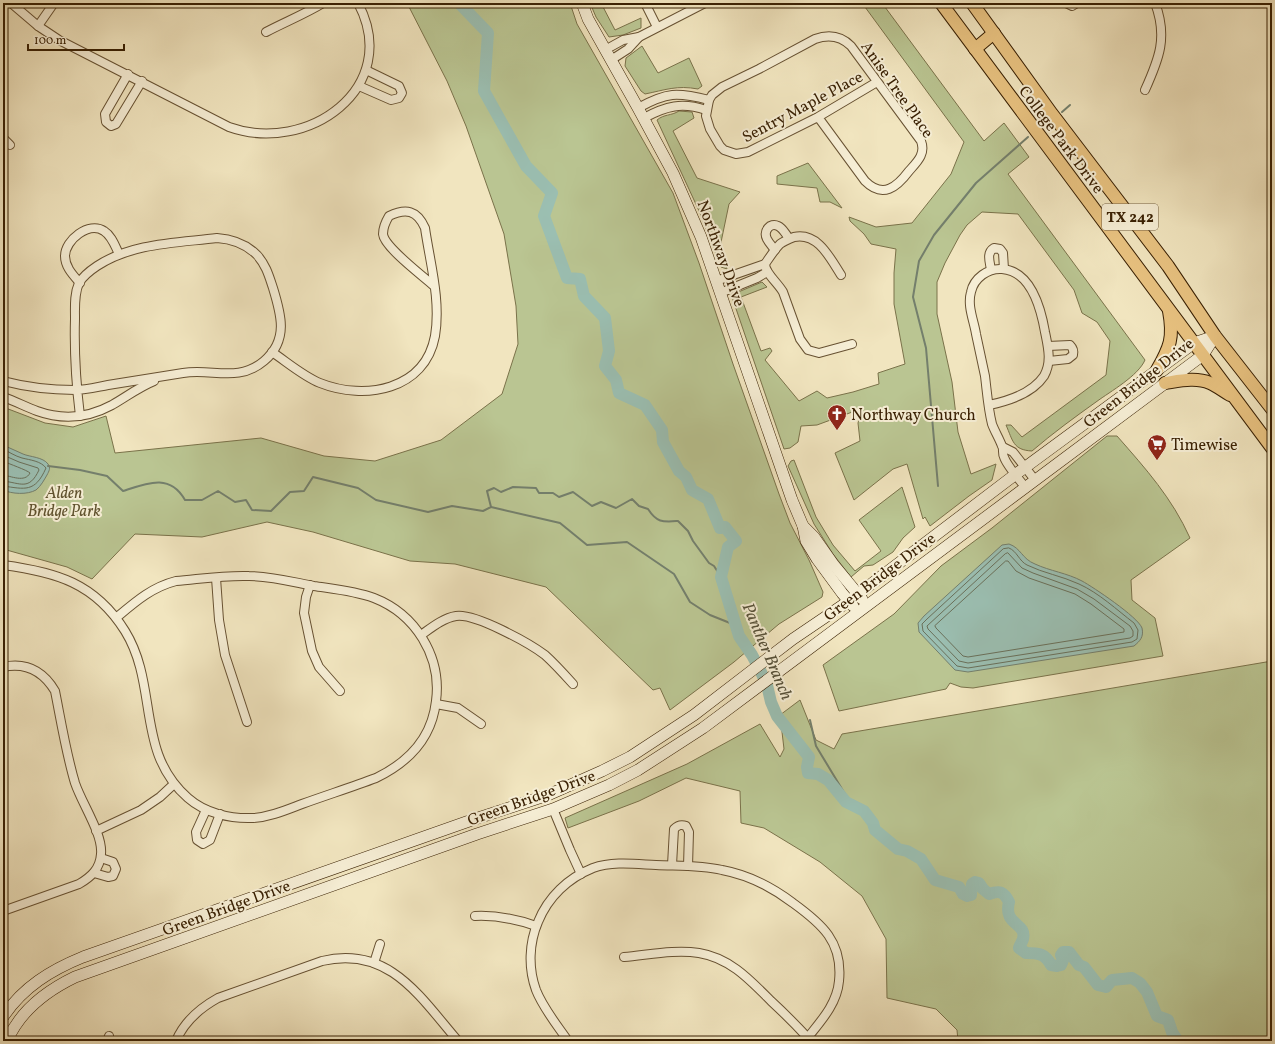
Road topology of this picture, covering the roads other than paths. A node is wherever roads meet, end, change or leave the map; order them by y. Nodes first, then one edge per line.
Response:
1 (11, 3) edge
2 (54, 3) edge
3 (323, 3) edge
4 (358, 3) edge
5 (582, 3) edge
6 (645, 3) edge
7 (705, 3) edge
8 (941, 3) edge
9 (972, 3) edge
10 (1066, 3) edge
11 (1078, 3) edge
12 (1155, 3) edge
13 (38, 26) junction
14 (657, 27) junction
15 (266, 32) dead end
16 (994, 34) junction
17 (975, 49) junction
18 (608, 55) junction
19 (366, 70) junction
20 (128, 74) junction
21 (142, 81) junction
22 (877, 82) junction
23 (359, 86) junction
24 (1145, 90) dead end
25 (709, 100) junction
26 (706, 110) junction
27 (641, 113) junction
28 (818, 117) junction
29 (3, 138) edge
30 (10, 145) dead end
31 (789, 238) junction
32 (775, 250) junction
33 (119, 254) junction
34 (766, 268) junction
35 (1004, 269) junction
36 (991, 270) junction
37 (841, 274) dead end
38 (716, 281) junction
39 (80, 283) junction
40 (434, 286) junction
41 (720, 293) junction
42 (1169, 309) junction
43 (1215, 336) junction
44 (1194, 343) junction
45 (852, 344) dead end
46 (1048, 346) junction
47 (272, 352) junction
48 (1203, 355) junction
49 (1049, 361) junction
50 (1157, 370) junction
51 (167, 376) junction
52 (3, 381) edge
53 (1165, 383) junction
54 (76, 390) junction
55 (3, 397) edge
56 (1235, 397) junction
57 (989, 405) junction
58 (1272, 409) edge
59 (1103, 410) junction
60 (80, 416) junction
61 (1115, 420) junction
62 (1272, 448) edge
63 (1020, 471) junction
64 (1035, 480) junction
65 (1025, 487) junction
66 (3, 565) edge
67 (216, 578) junction
68 (310, 585) junction
69 (853, 597) junction
70 (868, 605) junction
71 (858, 612) junction
72 (116, 618) junction
73 (421, 635) junction
74 (3, 667) edge
75 (573, 684) dead end
76 (340, 691) dead end
77 (436, 704) junction
78 (247, 722) dead end
79 (481, 724) dead end
80 (630, 757) junction
81 (174, 784) junction
82 (206, 810) junction
83 (553, 810) junction
84 (220, 814) junction
85 (96, 831) junction
86 (101, 858) junction
87 (672, 865) junction
88 (688, 866) junction
89 (94, 873) junction
90 (581, 874) junction
91 (3, 911) edge
92 (475, 916) dead end
93 (536, 926) junction
94 (380, 944) dead end
95 (624, 957) dead end
96 (374, 963) junction
97 (3, 1017) edge
98 (807, 1039) edge
99 (7, 1041) edge
100 (176, 1041) edge
101 (458, 1041) edge
102 (568, 1041) edge

1 - 13 street
2 - 13 street
3 - 15 street
4 - 19 street
5 - 18 main road, Northway Drive
6 - 14 street
7 - 14 street
8 - 17 main road, College Park Drive / TX 242
9 - 16 main road, College Park Drive / TX 242
10 - 11 street
12 - 24 street
13 - 20 street
14 - 18 street
16 - 17 main road
16 - 43 main road, College Park Drive / TX 242
17 - 42 main road, College Park Drive / TX 242
18 - 27 main road, Northway Drive
19 - 23 street
19 - 23 street
20 - 21 street
20 - 21 street
21 - 23 street
22 - 25 street, Anise Tree Place
22 - 28 street, Sentry Maple Place
22 - 28 street, Anise Tree Place
25 - 26 street
25 - 27 street
26 - 27 street
26 - 28 street, Sentry Maple Place
27 - 38 main road, Northway Drive
29 - 30 street
31 - 32 street
31 - 32 street
31 - 37 street
32 - 34 street
33 - 39 street
33 - 39 street
33 - 47 street
34 - 38 street
34 - 41 street
34 - 45 street
35 - 36 street
35 - 36 street
35 - 46 street
36 - 57 street
38 - 41 main road, Northway Drive
39 - 54 street
40 - 40 street
40 - 47 street
41 - 69 main road, Northway Drive
42 - 44 main road, College Park Drive / TX 242
42 - 50 main road
43 - 44 main road, Green Bridge Drive
43 - 48 main road, Green Bridge Drive
43 - 58 main road, College Park Drive / TX 242
44 - 48 main road, College Park Drive / TX 242
44 - 50 main road, Green Bridge Drive
46 - 49 street
46 - 49 street
47 - 51 street
48 - 53 main road, Green Bridge Drive
48 - 56 main road, College Park Drive / TX 242
49 - 57 street
50 - 59 main road, Green Bridge Drive
51 - 54 street
51 - 60 street
52 - 54 street
53 - 56 main road
53 - 61 main road, Green Bridge Drive
54 - 60 street
55 - 60 street
56 - 62 main road, College Park Drive / TX 242
57 - 63 street
59 - 61 main road
59 - 63 main road, Green Bridge Drive
61 - 64 main road, Green Bridge Drive
63 - 64 street
63 - 65 street
63 - 69 main road, Green Bridge Drive
64 - 65 main road, Green Bridge Drive
65 - 70 main road, Green Bridge Drive
66 - 72 street
67 - 68 street
67 - 72 street
67 - 78 street
68 - 73 street
68 - 76 street
69 - 70 main road, Northway Drive
69 - 71 main road, Northway Drive
69 - 80 main road, Green Bridge Drive
70 - 71 main road, Green Bridge Drive
71 - 83 main road, Green Bridge Drive
72 - 81 street
73 - 75 street
73 - 77 street
74 - 85 street
77 - 79 street
77 - 84 street
80 - 83 main road
80 - 97 main road, Green Bridge Drive
81 - 82 street
81 - 85 street
82 - 84 street
82 - 84 street
83 - 90 street
83 - 99 main road, Green Bridge Drive
85 - 86 street
86 - 89 street
86 - 89 street
87 - 88 street
87 - 88 street
87 - 90 street
88 - 98 street
89 - 91 street
90 - 93 street
92 - 93 street
93 - 102 street
94 - 96 street
95 - 98 street
96 - 100 street
96 - 101 street

